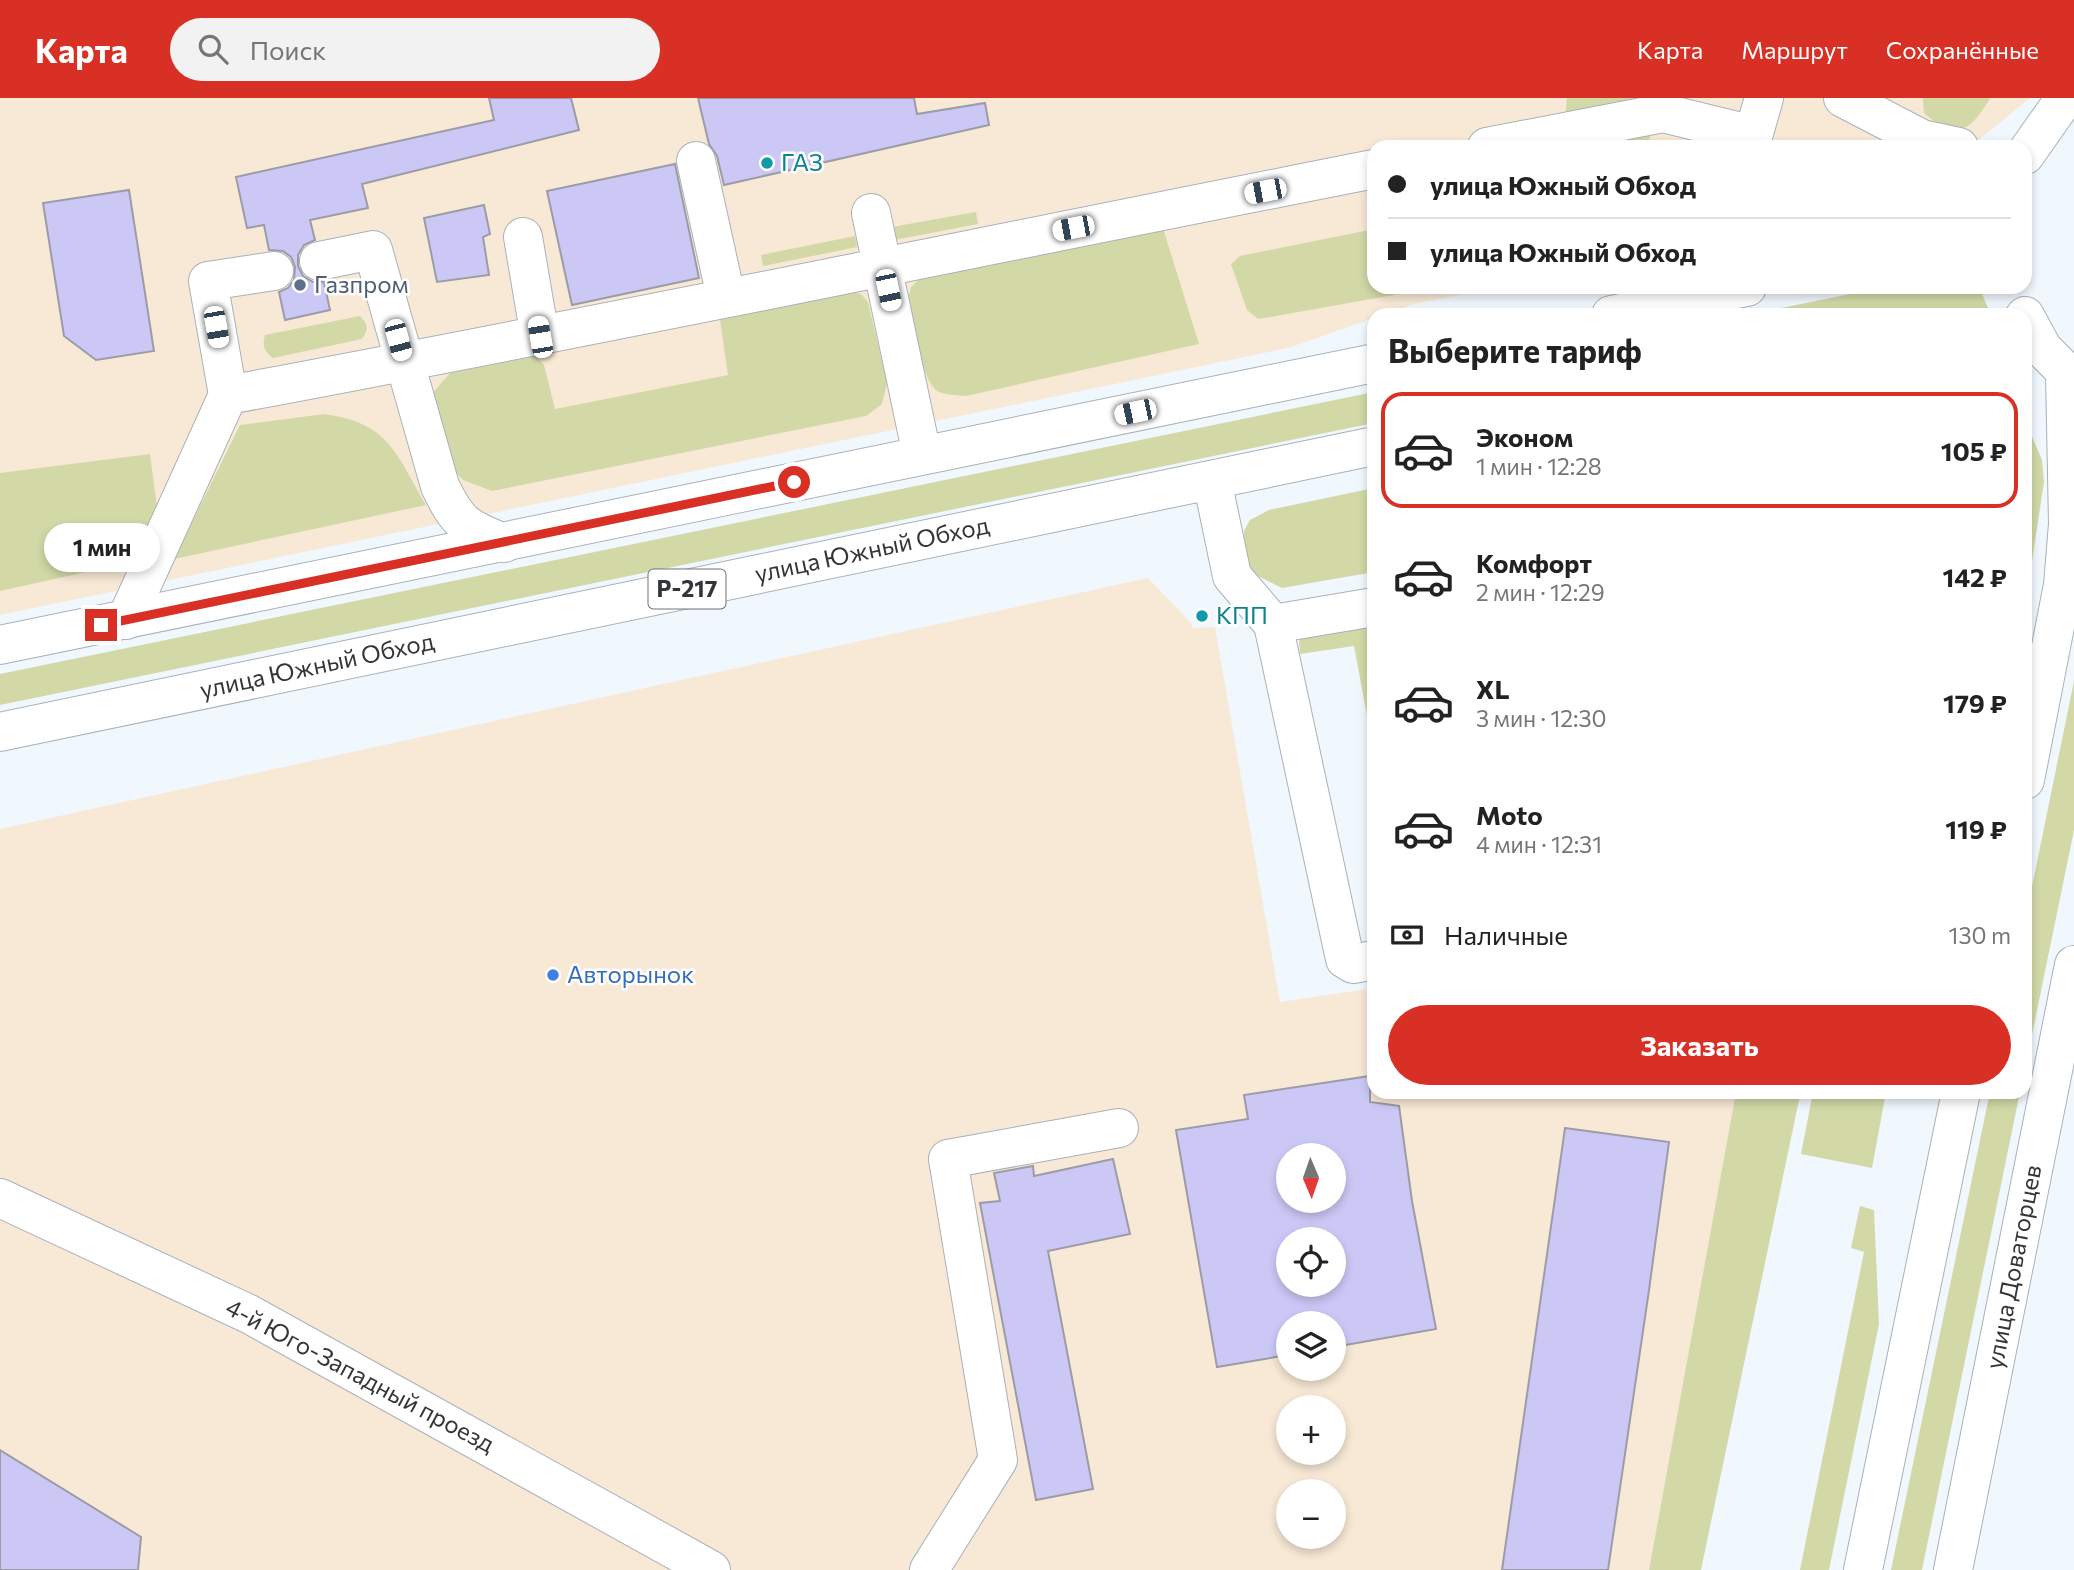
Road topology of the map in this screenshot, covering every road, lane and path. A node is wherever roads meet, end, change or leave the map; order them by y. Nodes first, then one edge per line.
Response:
1 (1764, 98) edge
2 (1843, 98) edge
3 (2065, 98) edge
4 (1523, 140) edge
5 (1749, 140) edge
6 (1752, 140) edge
7 (1927, 140) edge
8 (2032, 145) edge
9 (696, 161) dead end
10 (1367, 170) edge
11 (871, 213) dead end
12 (523, 237) dead end
13 (320, 261) dead end
14 (883, 266) junction
15 (274, 271) dead end
16 (1696, 294) edge
17 (726, 297) junction
18 (1639, 308) edge
19 (2032, 329) edge
20 (540, 337) junction
21 (404, 362) junction
22 (2052, 362) edge
23 (1367, 364) edge
24 (228, 395) junction
25 (1367, 447) edge
26 (922, 455) junction
27 (1212, 480) junction
28 (504, 543) junction
29 (1367, 608) edge
30 (126, 620) junction
31 (1273, 624) junction
32 (0, 645) edge
33 (0, 732) edge
34 (2032, 743) edge
35 (1367, 961) edge
36 (2074, 965) edge
37 (1960, 1099) edge
38 (1119, 1128) dead end
39 (0, 1198) edge
40 (711, 1570) edge
41 (929, 1570) edge
42 (1863, 1570) edge
43 (1953, 1570) edge

1 - 6 main road
2 - 7 main road
3 - 8 main road
4 - 5 main road
9 - 17 main road
10 - 14 main road
11 - 14 main road
12 - 20 main road
13 - 21 main road
14 - 17 main road
14 - 26 main road
15 - 24 main road
16 - 18 main road
17 - 20 main road
19 - 22 main road
20 - 21 main road
21 - 24 main road
21 - 28 main road
22 - 34 main road
23 - 26 main road
24 - 30 main road
25 - 27 main road, улица Южный Обход / Р-217
26 - 28 main road
27 - 31 main road
27 - 33 main road, улица Южный Обход / Р-217
28 - 30 main road
29 - 31 main road
30 - 32 main road
31 - 35 main road
36 - 43 main road, улица Доваторцев
37 - 42 main road
38 - 41 main road
39 - 40 main road, 4-й Юго-Западный проезд

